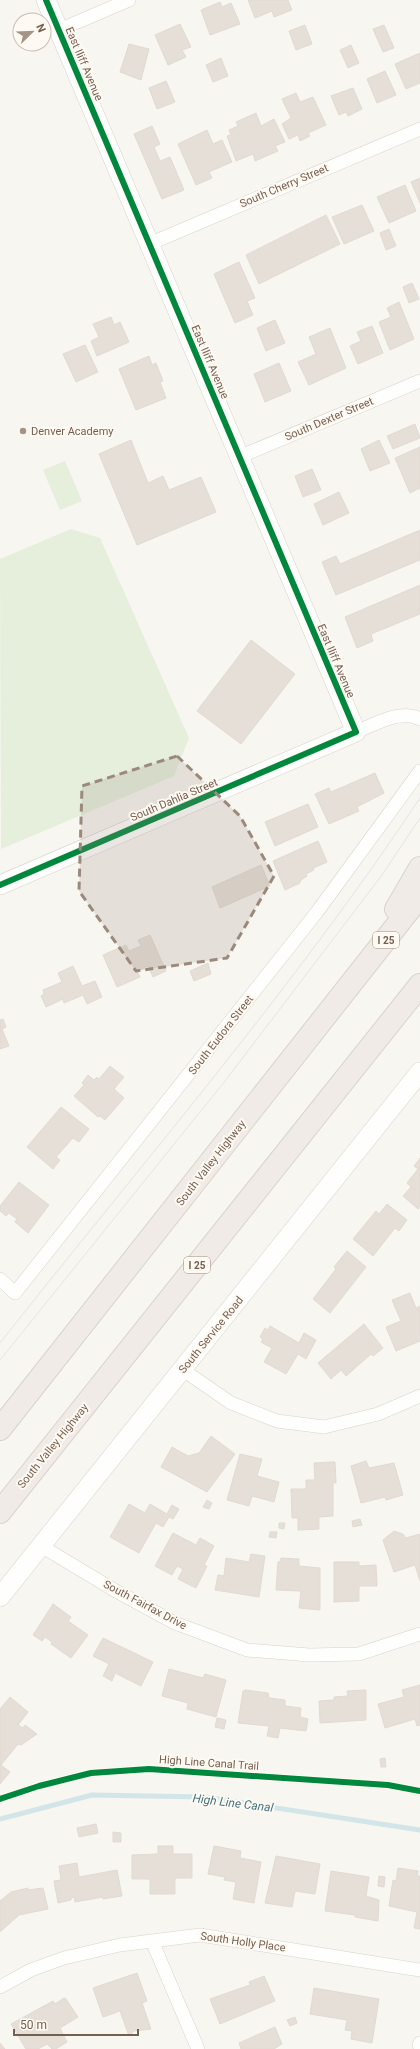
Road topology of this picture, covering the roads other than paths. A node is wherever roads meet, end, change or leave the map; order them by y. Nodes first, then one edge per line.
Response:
1 (46, 0) edge
2 (129, 0) edge
3 (58, 30) junction
4 (420, 129) edge
5 (149, 244) junction
6 (420, 381) edge
7 (239, 457) junction
8 (420, 719) edge
9 (356, 732) junction
10 (420, 771) edge
11 (420, 868) edge
12 (0, 885) edge
13 (420, 896) edge
14 (352, 984) junction
15 (420, 985) edge
16 (420, 1072) edge
17 (0, 1279) edge
18 (183, 1370) junction
19 (420, 1396) edge
20 (0, 1429) edge
21 (0, 1512) edge
22 (41, 1546) junction
23 (0, 1597) edge
24 (420, 1634) edge
25 (152, 1941) junction
26 (420, 1970) edge
27 (0, 1987) edge
28 (198, 2049) edge

1 - 3 street, East Iliff Avenue
2 - 3 street
3 - 5 street, East Iliff Avenue
4 - 5 street, South Cherry Street
5 - 7 street, East Iliff Avenue
6 - 7 street, South Dexter Street
7 - 9 street, East Iliff Avenue
8 - 9 street
9 - 12 street, South Dahlia Street
10 - 17 street, South Eudora Street
11 - 14 highway
13 - 14 highway, South Valley Highway / I 25
14 - 20 highway, South Valley Highway / I 25
15 - 21 highway, South Valley Highway / I 25
16 - 18 street, South Service Road
18 - 19 street
18 - 22 street, South Service Road
22 - 23 street, South Service Road
22 - 24 street, South Fairfax Drive
25 - 26 street, South Holly Place
25 - 27 street, South Holly Place
25 - 28 street

